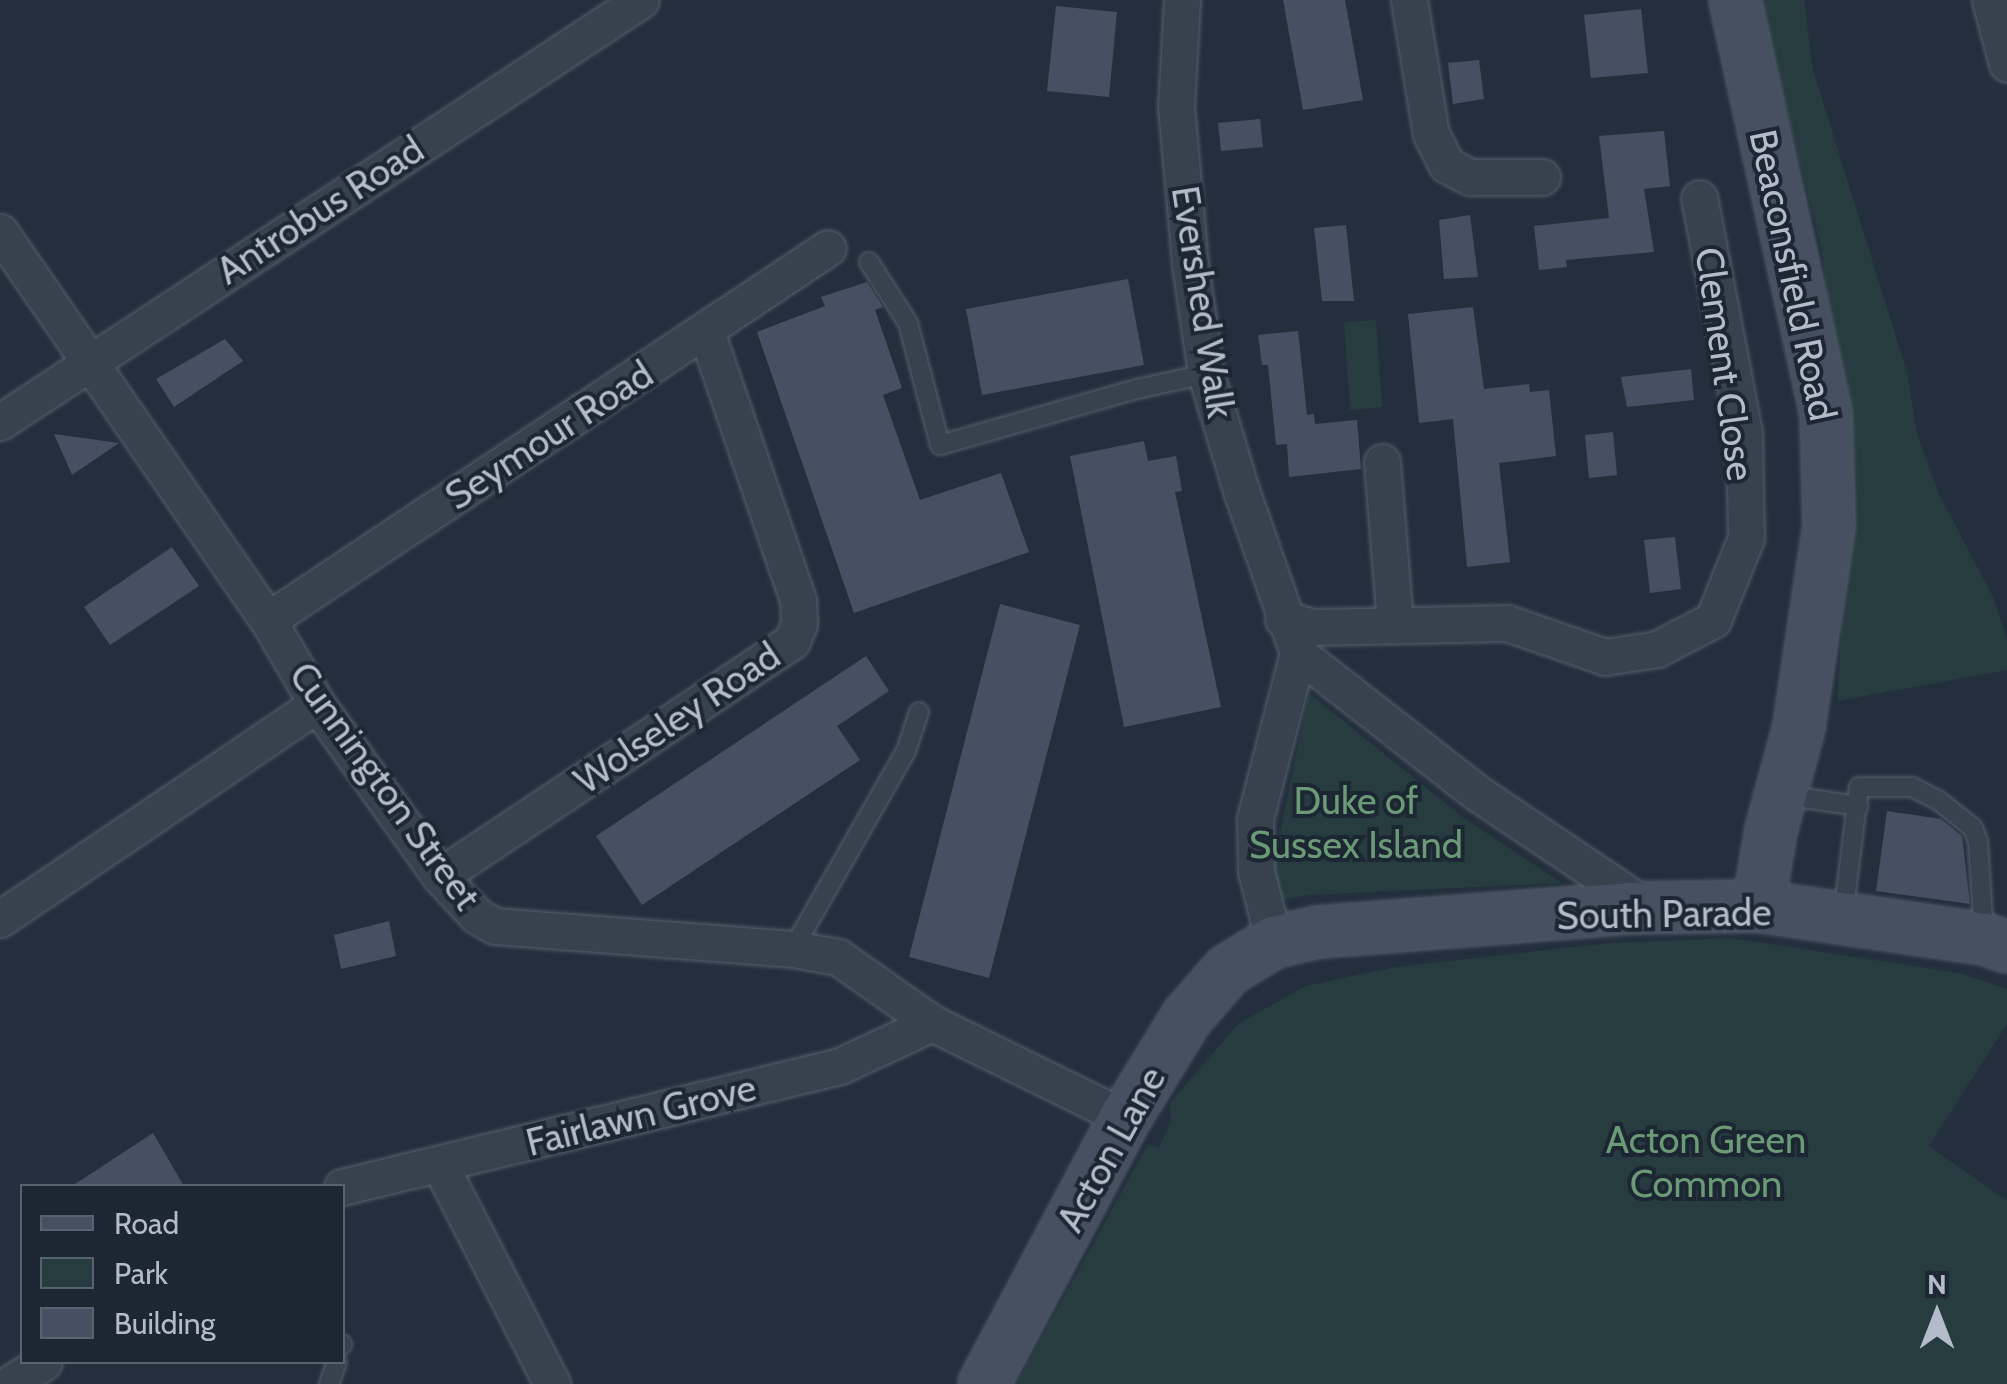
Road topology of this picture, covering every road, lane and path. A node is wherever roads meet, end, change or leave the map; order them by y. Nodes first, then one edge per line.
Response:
1 (641, 0) edge
2 (1182, 0) edge
3 (1409, 0) edge
4 (1735, 0) edge
5 (1990, 0) edge
6 (2007, 64) edge
7 (1542, 178) dead end
8 (1698, 198) dead end
9 (0, 232) edge
10 (828, 248) dead end
11 (869, 262) dead end
12 (706, 332) junction
13 (90, 360) junction
14 (1206, 374) junction
15 (0, 422) edge
16 (1382, 462) dead end
17 (1283, 618) junction
18 (268, 620) junction
19 (1395, 625) junction
20 (1298, 653) junction
21 (318, 704) junction
22 (919, 712) dead end
23 (1782, 795) junction
24 (1858, 806) junction
25 (440, 876) junction
26 (1758, 906) junction
27 (1647, 907) junction
28 (0, 919) edge
29 (1842, 920) junction
30 (1296, 937) junction
31 (1996, 943) edge
32 (793, 949) junction
33 (932, 1023) junction
34 (1125, 1118) junction
35 (440, 1166) junction
36 (345, 1186) edge
37 (41, 1364) edge
38 (9, 1384) edge
39 (552, 1384) edge
40 (984, 1384) edge

1 - 13 street, Antrobus Road
2 - 14 street, Evershed Walk
3 - 7 street
4 - 23 main road, Beaconsfield Road
5 - 6 street
8 - 19 street, Clement Close
9 - 13 street, Cunnington Street
10 - 12 street, Seymour Road
11 - 14 lane
12 - 18 street, Seymour Road
12 - 25 street, Wolseley Road
13 - 15 street, Antrobus Road
13 - 18 street, Cunnington Street
14 - 17 street, Evershed Walk
16 - 19 street
17 - 19 street, Clement Close
17 - 20 street, Evershed Walk
18 - 21 street, Cunnington Street
20 - 27 street
20 - 30 street
21 - 25 street, Cunnington Street
21 - 28 street
22 - 32 lane
23 - 24 lane
23 - 26 main road, Beaconsfield Road
24 - 29 lane
24 - 31 lane
25 - 32 street, Cunnington Street
26 - 27 main road, South Parade
26 - 29 main road, South Parade
27 - 30 main road, South Parade
29 - 31 main road, South Parade
30 - 34 main road, Acton Lane
32 - 33 street, Cunnington Street
33 - 34 street, Cunnington Street
33 - 35 street, Fairlawn Grove
34 - 40 main road, Acton Lane
35 - 36 street, Fairlawn Grove
35 - 39 street
37 - 38 street

